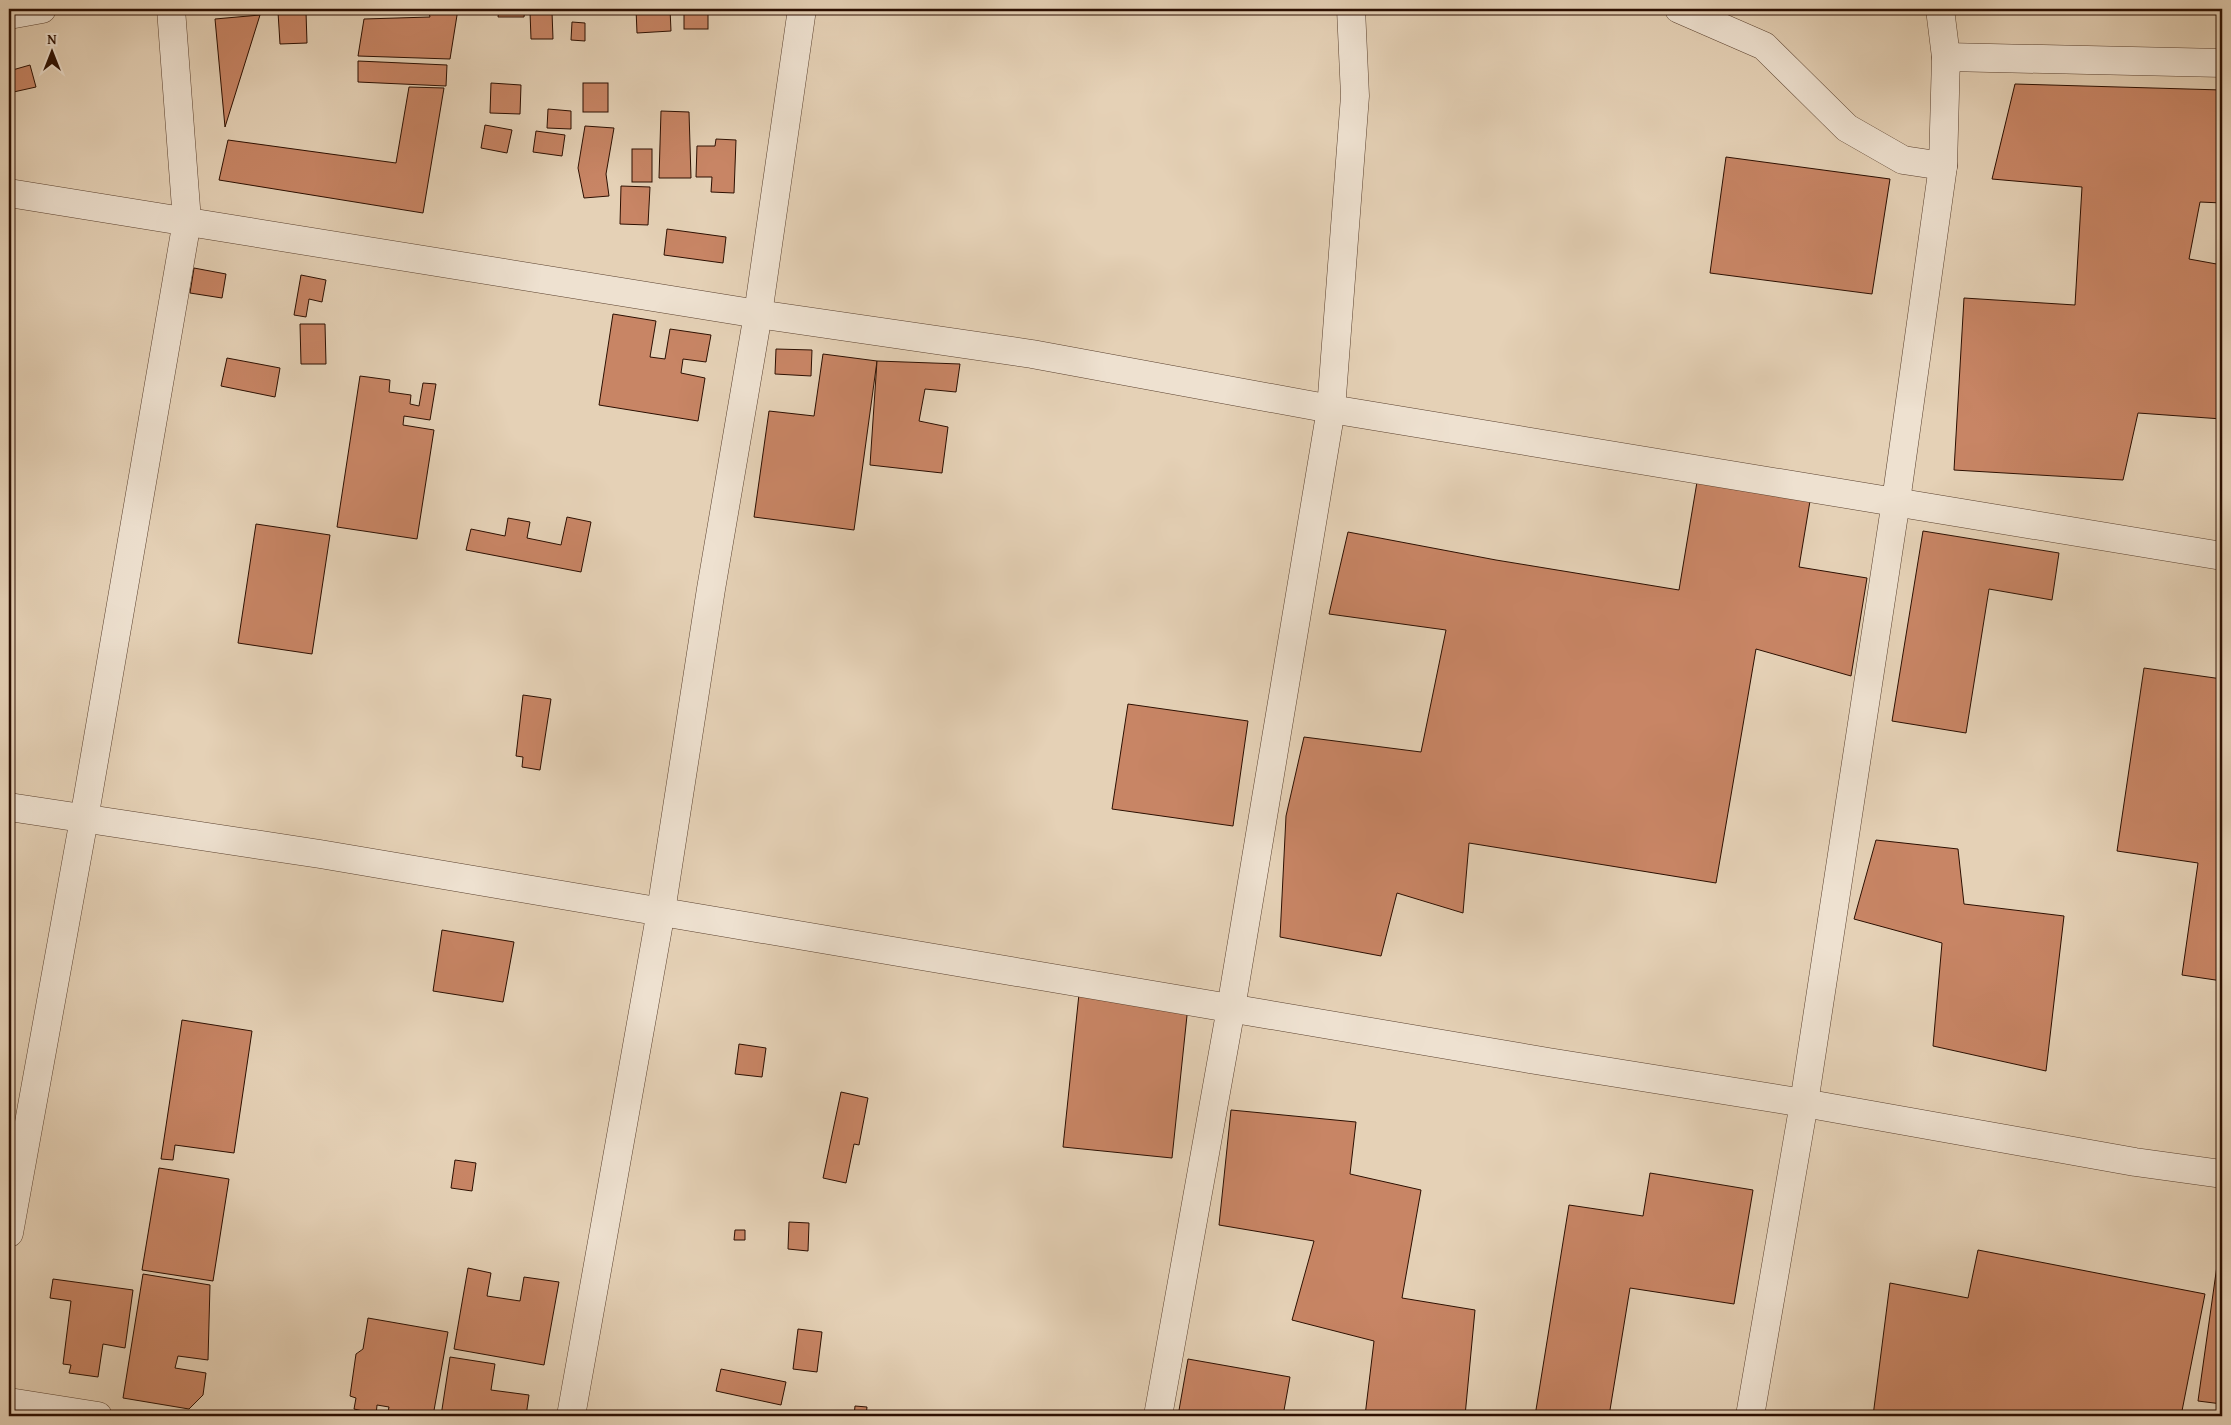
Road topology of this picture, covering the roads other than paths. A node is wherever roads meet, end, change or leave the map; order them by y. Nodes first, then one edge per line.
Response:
1 (42, 9) edge
2 (171, 9) edge
3 (802, 9) edge
4 (1351, 9) edge
5 (1679, 9) edge
6 (1940, 9) edge
7 (9, 15) edge
8 (1946, 57) junction
9 (2222, 63) edge
10 (1943, 166) junction
11 (9, 193) edge
12 (187, 221) junction
13 (758, 314) junction
14 (1331, 409) junction
15 (1896, 501) junction
16 (2222, 556) edge
17 (9, 807) edge
18 (84, 819) junction
19 (661, 911) junction
20 (1231, 1008) junction
21 (1804, 1102) junction
22 (2222, 1174) edge
23 (9, 1232) edge
24 (9, 1402) edge
25 (98, 1416) edge
26 (571, 1416) edge
27 (1158, 1416) edge
28 (1750, 1416) edge

1 - 7 street
2 - 12 street
3 - 13 street
4 - 14 street
5 - 10 street
6 - 8 street
8 - 9 street
8 - 10 street
10 - 15 street
11 - 12 street
12 - 13 street
12 - 18 street
13 - 14 street
13 - 19 street
14 - 15 street
14 - 20 street
15 - 16 street
15 - 21 street
17 - 18 street
18 - 19 street
18 - 23 street
19 - 20 street
19 - 26 street
20 - 21 street
20 - 27 street
21 - 22 street
21 - 28 street
24 - 25 street

